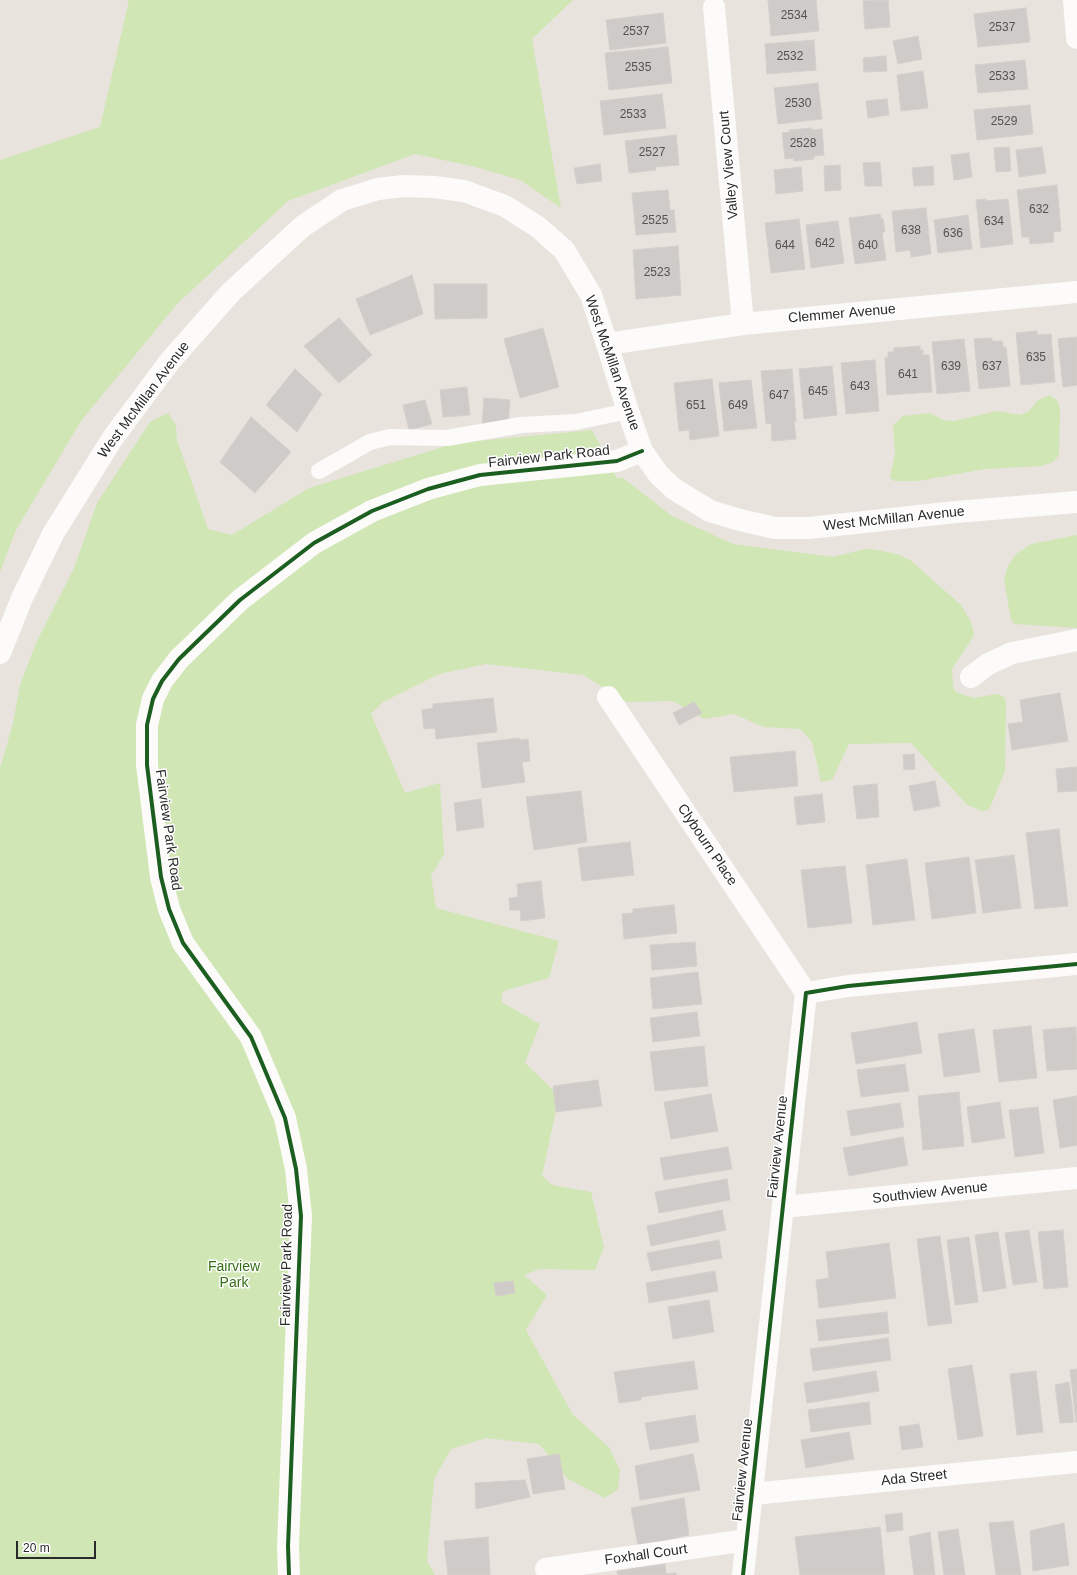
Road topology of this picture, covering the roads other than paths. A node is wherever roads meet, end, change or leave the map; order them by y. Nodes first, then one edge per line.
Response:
1 (1074, 0) edge
2 (714, 7) dead end
3 (1077, 38) edge
4 (1077, 292) edge
5 (743, 324) junction
6 (608, 344) junction
7 (628, 411) junction
8 (642, 451) junction
9 (319, 471) dead end
10 (1077, 502) edge
11 (1077, 640) edge
12 (0, 653) edge
13 (971, 677) dead end
14 (608, 697) dead end
15 (1077, 964) edge
16 (806, 993) junction
17 (1077, 1178) edge
18 (783, 1207) junction
19 (1077, 1462) edge
20 (752, 1494) junction
21 (747, 1540) junction
22 (546, 1569) dead end
23 (289, 1575) edge
24 (742, 1575) edge

1 - 3 street
2 - 5 street, Valley View Court
4 - 5 street, Clemmer Avenue
5 - 6 street, Clemmer Avenue
6 - 7 street, West McMillan Avenue
6 - 12 street, West McMillan Avenue
7 - 8 street, West McMillan Avenue
7 - 9 lane
8 - 10 street, West McMillan Avenue
8 - 23 street, Fairview Park Road
11 - 13 street
14 - 16 street, Clybourn Place
15 - 16 street
16 - 18 street, Fairview Avenue
17 - 18 street, Southview Avenue
18 - 20 street, Fairview Avenue
19 - 20 street, Ada Street
20 - 21 street, Fairview Avenue
21 - 22 street, Foxhall Court
21 - 24 street, Fairview Avenue

